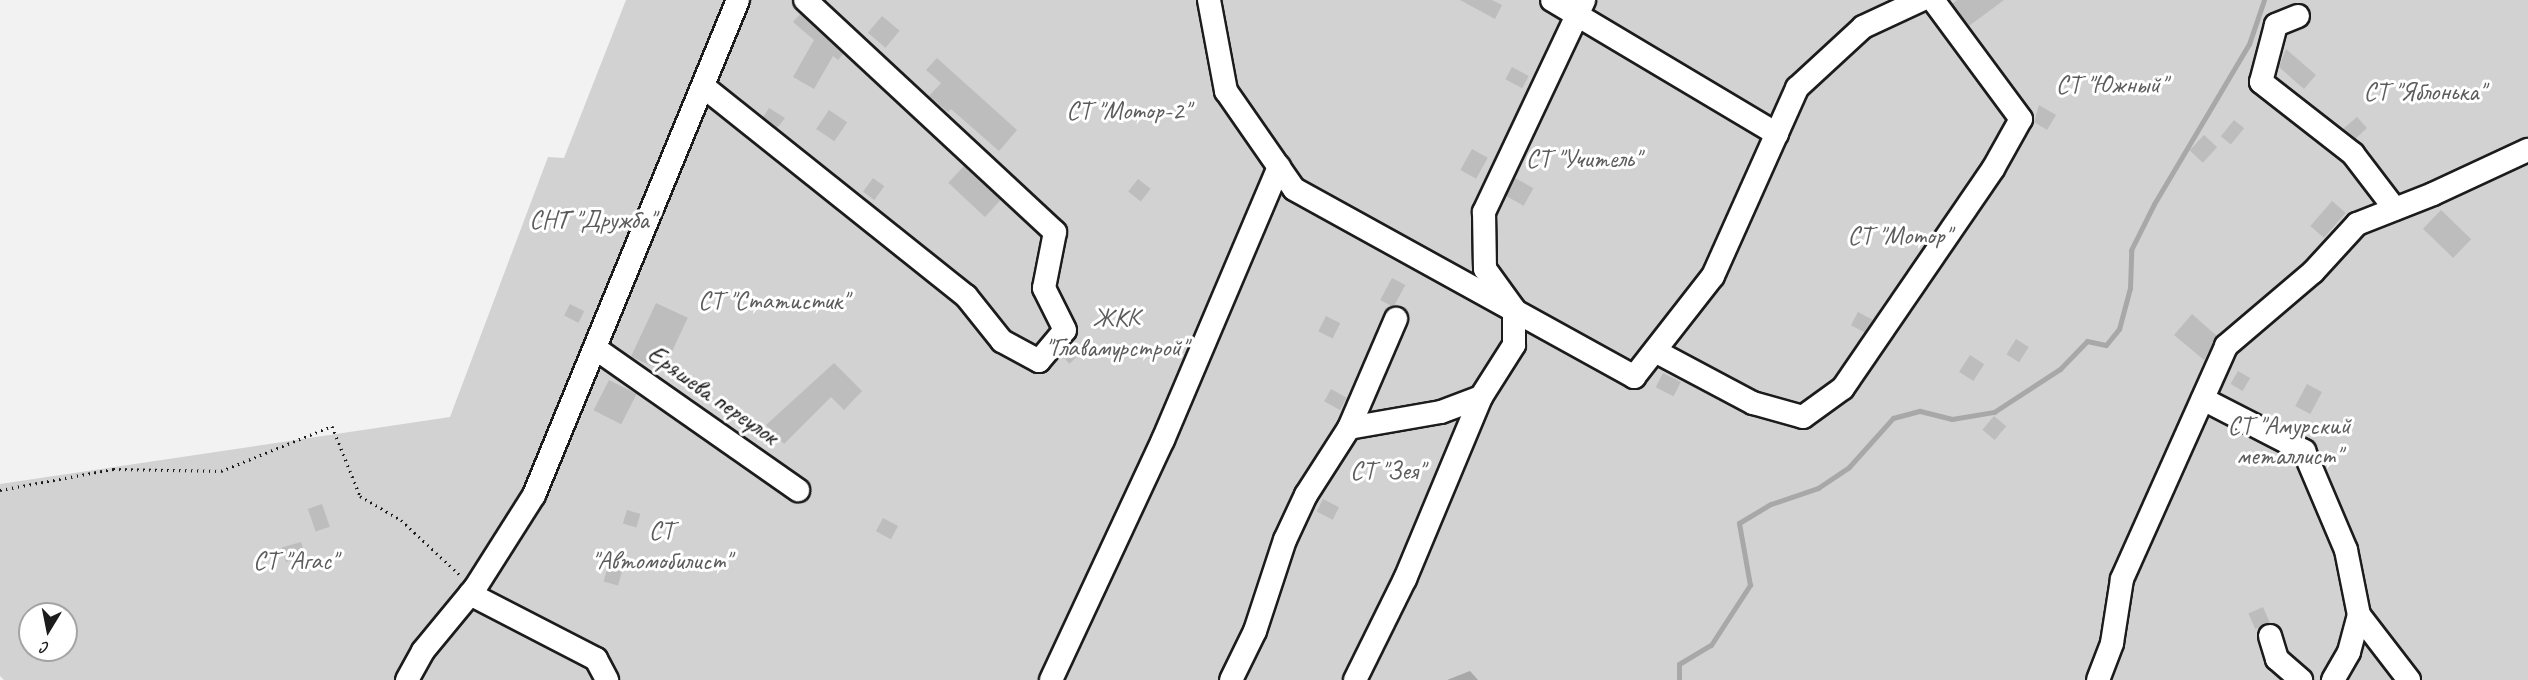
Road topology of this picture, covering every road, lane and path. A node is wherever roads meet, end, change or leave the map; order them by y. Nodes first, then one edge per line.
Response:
1 (738, 0) edge
2 (805, 0) edge
3 (1209, 0) edge
4 (1552, 0) edge
5 (1921, 0) edge
6 (1933, 0) edge
7 (1581, 7) edge
8 (2298, 16) dead end
9 (704, 87) junction
10 (1777, 134) junction
11 (2528, 150) edge
12 (1279, 167) junction
13 (2395, 209) junction
14 (1514, 309) junction
15 (1396, 319) dead end
16 (596, 348) junction
17 (1655, 351) junction
18 (1481, 397) junction
19 (2203, 399) junction
20 (1349, 428) junction
21 (0, 490) edge
22 (798, 490) dead end
23 (473, 591) junction
24 (2359, 615) junction
25 (2270, 636) dead end
26 (407, 680) edge
27 (607, 680) edge
28 (1051, 680) edge
29 (1231, 680) edge
30 (1355, 680) edge
31 (2098, 680) edge
32 (2301, 680) edge
33 (2333, 680) edge
34 (2409, 680) edge

1 - 9 street
2 - 9 street
3 - 12 street
4 - 7 street
5 - 10 street
6 - 17 street
7 - 10 street
7 - 14 street
8 - 13 street
9 - 16 street
10 - 17 street
11 - 13 street
12 - 14 street
12 - 28 street
13 - 19 street
14 - 17 street
14 - 18 street
15 - 20 street
16 - 22 street, Еряшева переулок
16 - 23 street
18 - 20 street
18 - 30 street
19 - 24 street
19 - 31 street
20 - 29 street
21 - 23 path
23 - 26 street
23 - 27 street
24 - 33 street
24 - 34 street
25 - 32 street

